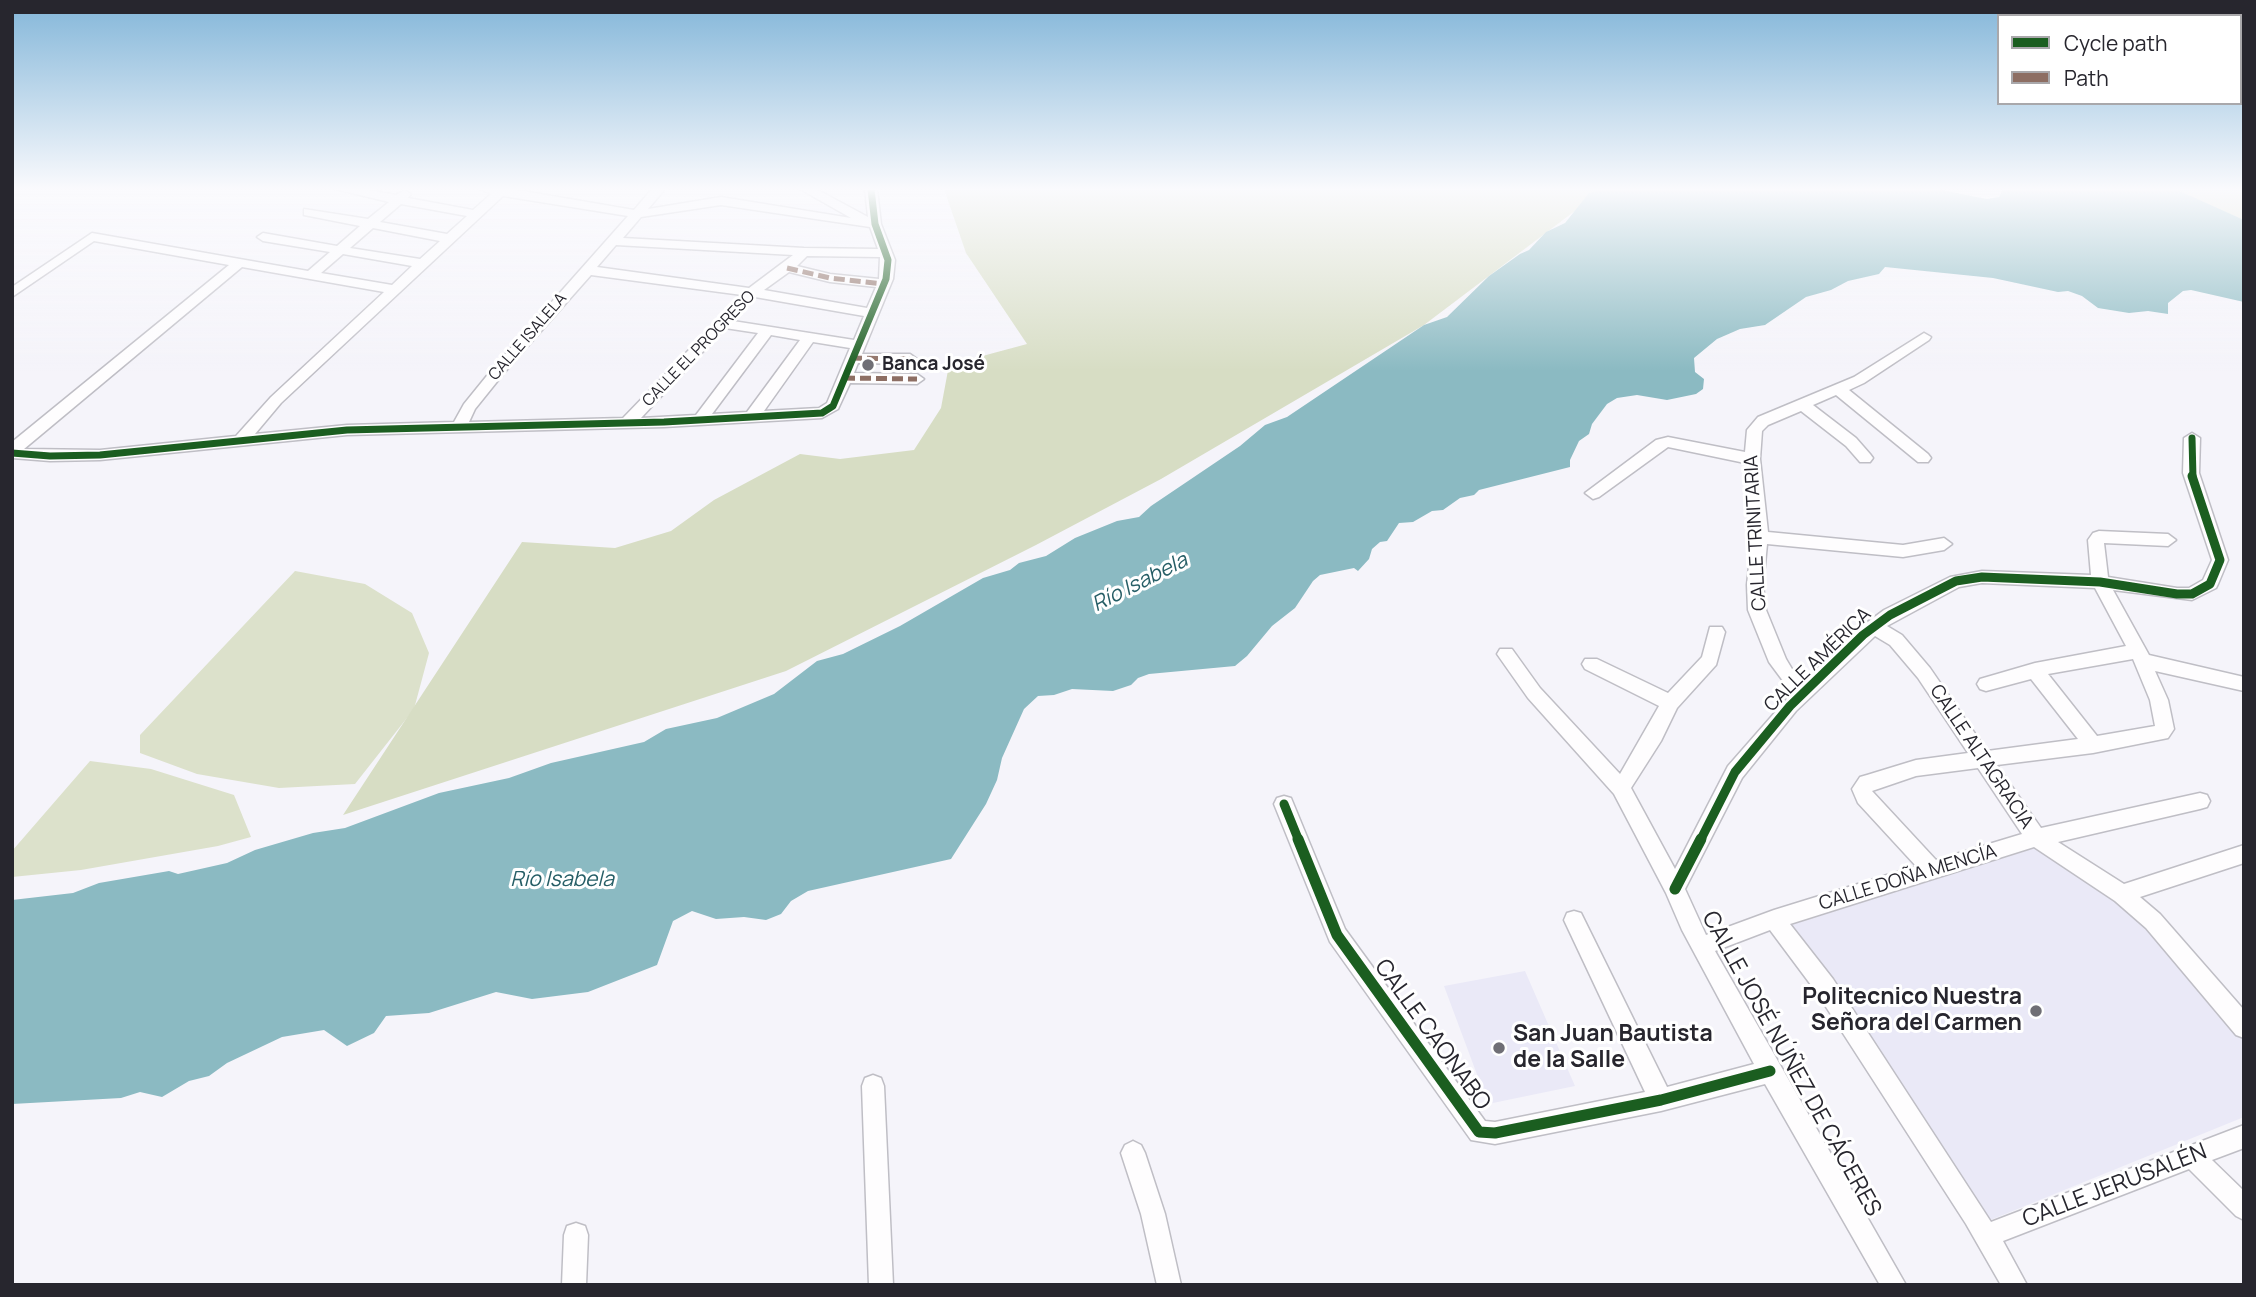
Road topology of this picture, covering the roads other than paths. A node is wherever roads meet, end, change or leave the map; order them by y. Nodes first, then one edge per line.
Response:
1 (74, 250) edge
2 (160, 250) edge
3 (341, 250) joint
4 (440, 250) edge
5 (604, 250) edge
6 (761, 250) edge
7 (884, 250) edge
8 (804, 252) junction
9 (886, 253) junction
10 (238, 264) junction
11 (424, 264) junction
12 (787, 268) junction
13 (586, 270) junction
14 (311, 275) junction
15 (884, 284) junction
16 (397, 290) junction
17 (752, 292) junction
18 (12, 293) edge
19 (872, 313) junction
20 (721, 323) junction
21 (768, 331) junction
22 (1924, 337) dead end
23 (809, 338) junction
24 (854, 351) junction
25 (910, 359) dead end
26 (844, 378) junction
27 (917, 379) dead end
28 (1839, 389) junction
29 (1801, 403) junction
30 (751, 418) junction
31 (700, 420) junction
32 (628, 422) junction
33 (460, 426) junction
34 (2192, 438) dead end
35 (242, 439) junction
36 (12, 451) edge
37 (1865, 458) dead end
38 (1923, 458) dead end
39 (1752, 459) junction
40 (1593, 493) dead end
41 (1760, 537) junction
42 (2168, 540) dead end
43 (1944, 544) dead end
44 (2100, 582) junction
45 (1874, 627) junction
46 (1716, 632) dead end
47 (1506, 654) dead end
48 (2140, 656) junction
49 (1591, 664) dead end
50 (2035, 670) junction
51 (1986, 684) dead end
52 (2244, 684) edge
53 (1803, 693) junction
54 (1670, 703) junction
55 (2093, 745) junction
56 (1986, 760) junction
57 (1621, 788) junction
58 (2200, 801) dead end
59 (1284, 804) dead end
60 (2036, 838) junction
61 (2244, 854) edge
62 (1932, 870) junction
63 (1675, 889) junction
64 (2122, 894) junction
65 (1774, 919) junction
66 (1574, 920) dead end
67 (1702, 946) junction
68 (2244, 1027) edge
69 (1770, 1071) junction
70 (873, 1086) dead end
71 (1661, 1100) junction
72 (2244, 1136) edge
73 (1133, 1153) dead end
74 (2192, 1156) junction
75 (2244, 1208) edge
76 (576, 1235) dead end
77 (1986, 1236) junction
78 (574, 1285) edge
79 (881, 1285) edge
80 (1169, 1285) edge
81 (1894, 1285) edge
82 (2015, 1285) edge

1 - 18 street
2 - 10 street
3 - 11 street
3 - 14 street
4 - 11 street
5 - 13 street, CALLE ISALELA
6 - 8 street
7 - 9 street
8 - 9 street
8 - 12 street, CALLE EL PROGRESO
9 - 15 street
10 - 14 street
10 - 36 street
11 - 16 street
12 - 15 street
12 - 17 street, CALLE EL PROGRESO
13 - 17 street
13 - 33 street, CALLE ISALELA
14 - 16 street
15 - 19 street
16 - 35 street
17 - 19 street
17 - 20 street, CALLE EL PROGRESO
19 - 24 street
20 - 21 street
20 - 32 street, CALLE EL PROGRESO
21 - 23 street
21 - 31 street
22 - 28 street, CALLE TRINITARIA
23 - 24 street
23 - 30 street
24 - 25 street
24 - 26 street
26 - 27 street
26 - 30 street
28 - 29 street, CALLE TRINITARIA
28 - 38 street
29 - 37 street
29 - 39 street, CALLE TRINITARIA
30 - 31 street
31 - 32 street
32 - 33 street
33 - 35 street
34 - 44 street, CALLE AMÉRICA
35 - 36 street
39 - 40 street
39 - 41 street, CALLE TRINITARIA
41 - 43 street
41 - 53 street, CALLE TRINITARIA
42 - 44 street
44 - 45 street, CALLE AMÉRICA
44 - 48 street
45 - 53 street, CALLE AMÉRICA
45 - 56 street, CALLE ALTAGRACIA
46 - 54 street
47 - 57 street, CALLE JOSÉ NÚÑEZ DE CÁCERES
48 - 50 street
48 - 52 street
48 - 55 street
49 - 54 street
50 - 51 street
50 - 55 street
53 - 63 street, CALLE AMÉRICA
54 - 57 street
55 - 56 street
56 - 60 street, CALLE ALTAGRACIA
56 - 62 street
57 - 63 street, CALLE JOSÉ NÚÑEZ DE CÁCERES
58 - 60 street, CALLE DOÑA MENCÍA
59 - 71 street, CALLE CAONABO
60 - 62 street, CALLE DOÑA MENCÍA
60 - 64 street, CALLE ALTAGRACIA
61 - 64 street
62 - 65 street, CALLE DOÑA MENCÍA
63 - 67 street, CALLE JOSÉ NÚÑEZ DE CÁCERES
64 - 68 street, CALLE ALTAGRACIA
65 - 67 street, CALLE DOÑA MENCÍA
65 - 77 street
66 - 71 street
67 - 69 street, CALLE JOSÉ NÚÑEZ DE CÁCERES
69 - 71 street, CALLE CAONABO
69 - 81 street, CALLE JOSÉ NÚÑEZ DE CÁCERES
70 - 79 street
72 - 74 street, CALLE JERUSALÉN
73 - 80 street
74 - 75 street
74 - 77 street, CALLE JERUSALÉN
76 - 78 street
77 - 82 street

